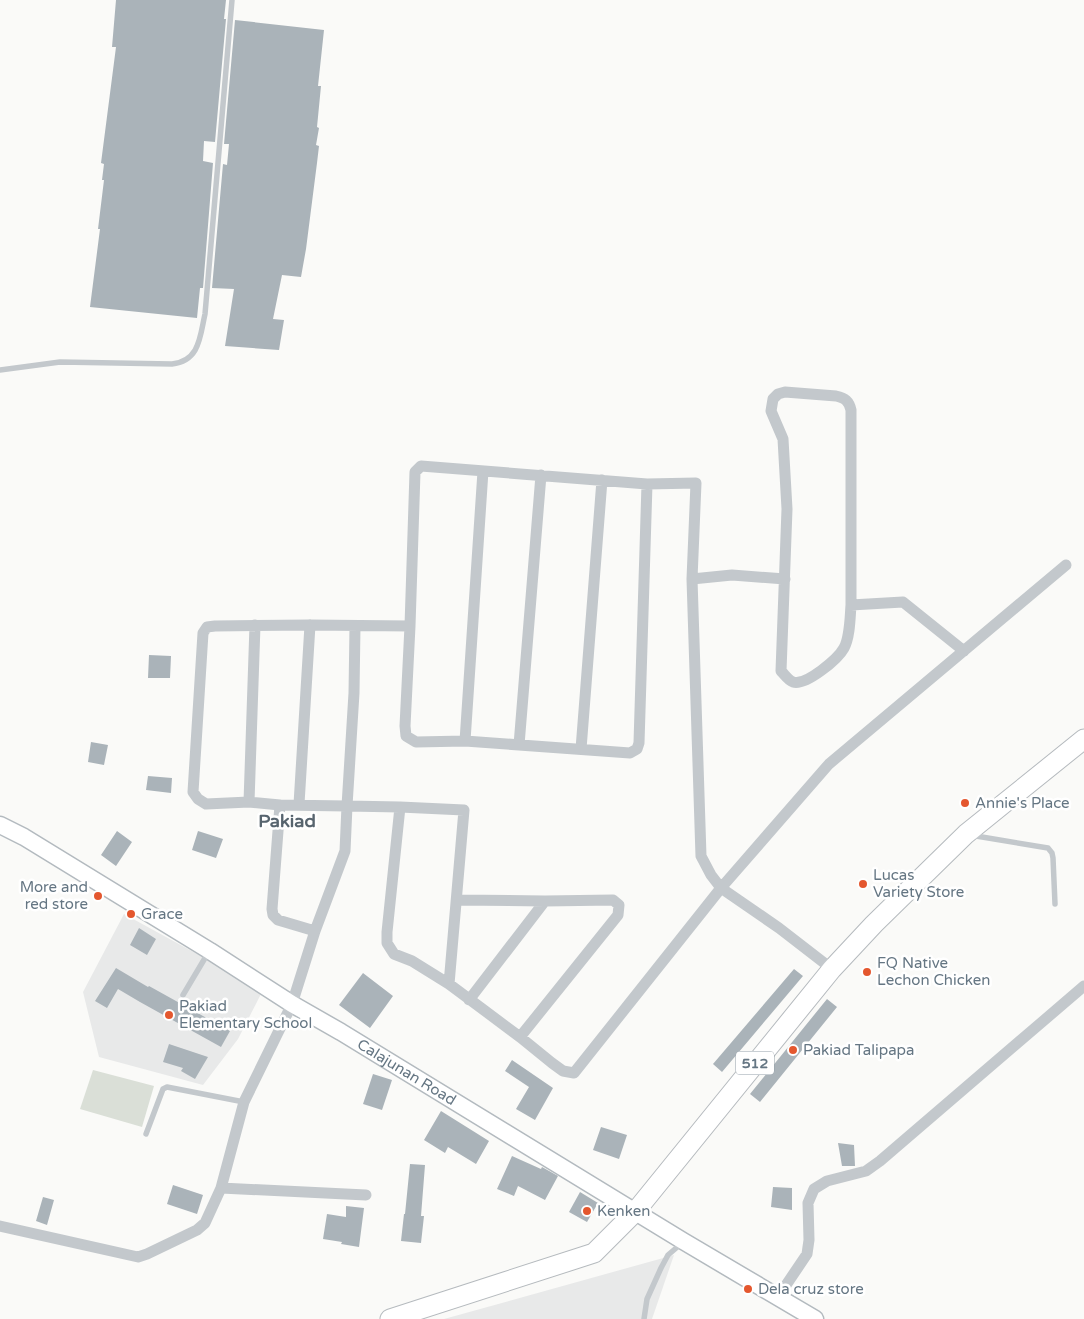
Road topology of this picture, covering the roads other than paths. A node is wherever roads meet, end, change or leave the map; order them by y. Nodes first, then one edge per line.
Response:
1 (232, 0) edge
2 (0, 370) edge
3 (483, 471) junction
4 (541, 476) junction
5 (602, 480) junction
6 (647, 484) junction
7 (1066, 565) dead end
8 (692, 579) junction
9 (785, 579) junction
10 (851, 605) junction
11 (255, 625) junction
12 (310, 625) junction
13 (355, 626) junction
14 (410, 626) junction
15 (964, 651) junction
16 (1084, 739) edge
17 (465, 742) junction
18 (519, 745) junction
19 (581, 749) junction
20 (249, 802) junction
21 (299, 804) junction
22 (280, 805) junction
23 (347, 806) junction
24 (400, 807) junction
25 (0, 825) edge
26 (966, 834) junction
27 (721, 888) junction
28 (457, 900) junction
29 (545, 901) junction
30 (1055, 904) dead end
31 (315, 931) junction
32 (210, 951) junction
33 (832, 969) junction
34 (449, 984) junction
35 (1084, 986) edge
36 (183, 995) dead end
37 (469, 1000) junction
38 (292, 1004) junction
39 (520, 1036) junction
40 (244, 1102) junction
41 (146, 1134) dead end
42 (221, 1188) junction
43 (366, 1195) dead end
44 (635, 1212) junction
45 (0, 1226) edge
46 (684, 1241) junction
47 (778, 1297) junction
48 (390, 1319) edge
49 (644, 1319) edge
50 (815, 1319) edge

1 - 2 lane
3 - 4 street
3 - 14 street
3 - 17 street
4 - 5 street
4 - 18 street
5 - 6 street
5 - 19 street
6 - 8 street
6 - 19 street
7 - 15 street
8 - 9 street
8 - 27 street
9 - 10 street
9 - 10 street
10 - 15 street
11 - 12 street
11 - 20 street
11 - 20 street
12 - 13 street
12 - 21 street
13 - 14 street
13 - 23 street
14 - 17 street
15 - 27 street
16 - 26 main road, 512
17 - 18 street
18 - 19 street
20 - 22 street
21 - 22 street
21 - 23 street
22 - 31 street
23 - 24 street
23 - 31 street
24 - 28 street
24 - 34 street
25 - 32 main road, Calajunan Road
26 - 30 lane
26 - 33 main road, 512
27 - 33 street
27 - 39 street
28 - 29 street
28 - 34 street
29 - 37 street
29 - 39 street
31 - 38 street
32 - 36 lane
32 - 38 main road, Calajunan Road
33 - 44 main road, 512
34 - 37 street
35 - 47 street
37 - 39 street
38 - 40 street
38 - 44 main road, Calajunan Road
40 - 41 lane
40 - 42 street
42 - 43 street
42 - 45 street
44 - 46 main road, Calajunan Road
44 - 48 main road, 512
46 - 47 main road, Calajunan Road
46 - 49 lane
47 - 50 main road, Calajunan Road

